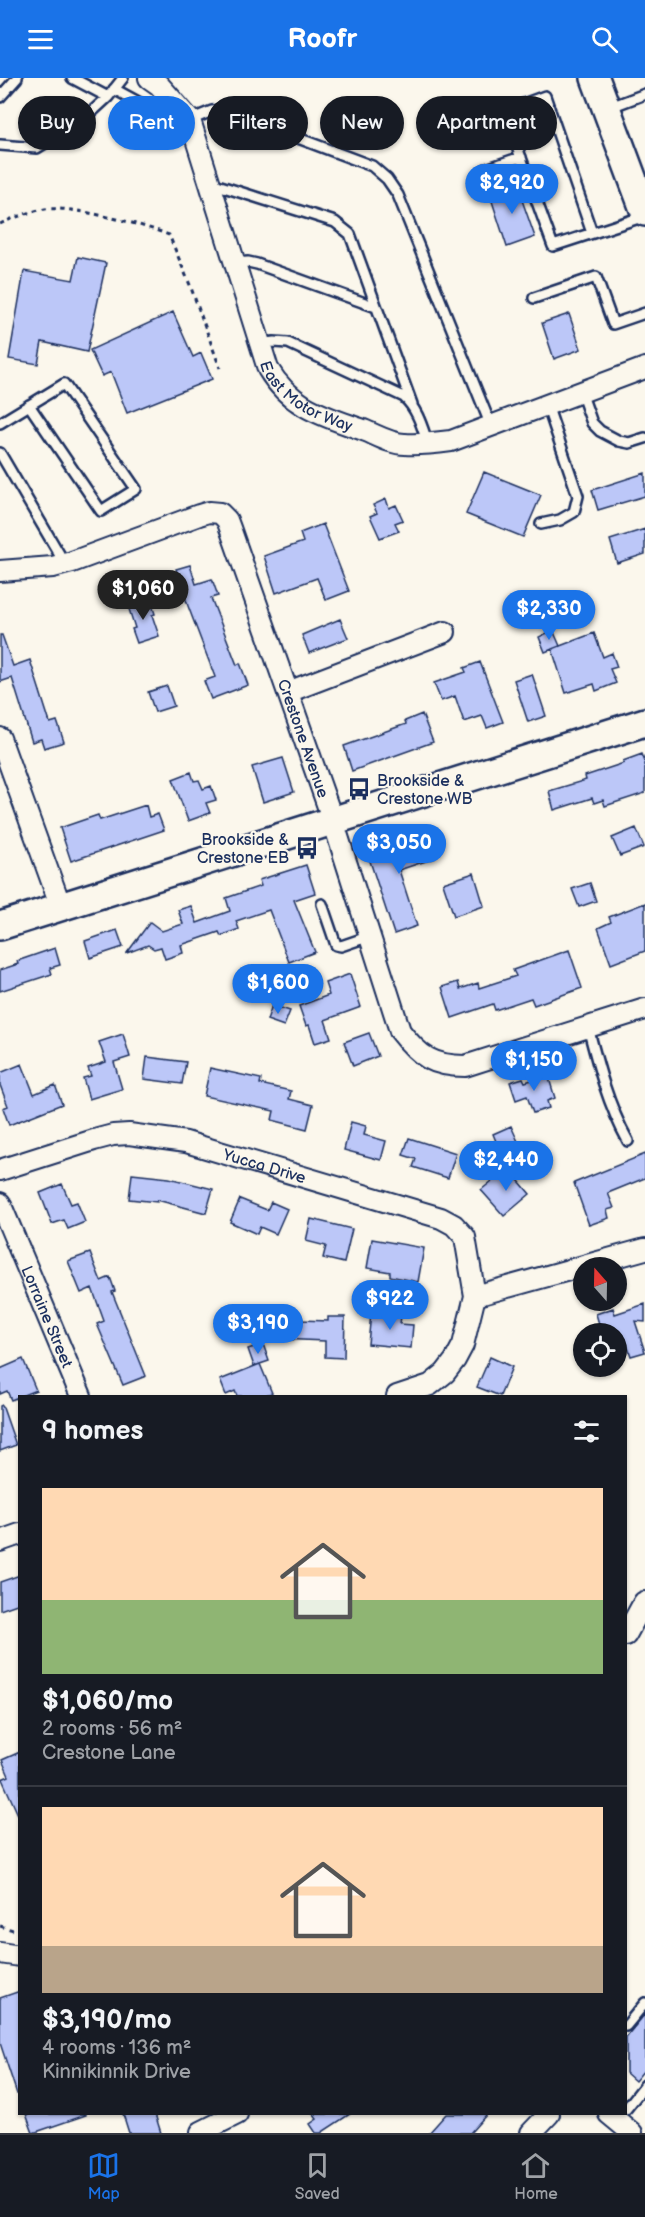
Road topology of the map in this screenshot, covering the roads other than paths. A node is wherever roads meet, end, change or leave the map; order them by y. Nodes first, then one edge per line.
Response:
1 (17, 78) edge
2 (72, 78) edge
3 (123, 78) edge
4 (149, 78) edge
5 (595, 78) edge
6 (111, 93) junction
7 (645, 94) edge
8 (118, 96) edge
9 (169, 96) edge
10 (0, 97) edge
11 (607, 108) junction
12 (195, 113) edge
13 (195, 142) edge
14 (0, 145) edge
15 (521, 157) junction
16 (486, 170) dead end
17 (210, 183) junction
18 (645, 214) edge
19 (592, 233) junction
20 (234, 263) junction
21 (534, 298) dead end
22 (376, 307) junction
23 (645, 313) edge
24 (259, 345) junction
25 (645, 368) edge
26 (581, 392) junction
27 (412, 404) junction
28 (29, 405) junction
29 (547, 405) junction
30 (0, 423) edge
31 (491, 426) junction
32 (645, 438) edge
33 (428, 444) junction
34 (0, 453) edge
35 (541, 524) dead end
36 (65, 564) junction
37 (0, 571) edge
38 (445, 632) dead end
39 (288, 692) junction
40 (645, 722) edge
41 (0, 738) edge
42 (333, 821) junction
43 (322, 904) dead end
44 (61, 907) junction
45 (0, 926) edge
46 (370, 936) junction
47 (645, 1009) edge
48 (588, 1027) junction
49 (628, 1141) dead end
50 (0, 1170) edge
51 (0, 1203) edge
52 (645, 1249) edge
53 (476, 1296) junction
54 (81, 1395) edge
55 (400, 1395) edge
56 (18, 1535) edge
57 (0, 1541) edge
58 (645, 1601) edge
59 (627, 1609) edge
60 (627, 1633) edge
61 (0, 1953) edge
62 (18, 1956) edge
63 (645, 2003) edge
64 (627, 2025) edge
65 (645, 2085) edge
66 (627, 2104) edge
67 (234, 2115) edge
68 (548, 2115) edge
69 (619, 2115) edge
70 (199, 2126) edge
71 (531, 2133) edge
72 (632, 2133) edge

1 - 10 lane
2 - 6 lane
3 - 6 lane
4 - 9 street, East Motor Way
5 - 11 street
6 - 8 lane
6 - 14 lane
7 - 11 lane
11 - 18 street
12 - 31 lane
13 - 17 street, East Motor Way
15 - 16 lane
15 - 19 lane
15 - 19 lane
17 - 20 street, East Motor Way
17 - 22 lane
18 - 19 lane
20 - 22 lane
20 - 24 street, East Motor Way
21 - 23 lane
22 - 27 lane
24 - 27 lane
24 - 33 street, East Motor Way
25 - 26 street, East Motor Way
26 - 29 street, East Motor Way
26 - 32 lane
27 - 33 lane
28 - 28 lane
28 - 30 lane
29 - 31 street, East Motor Way
29 - 35 lane
31 - 33 street, East Motor Way
34 - 36 lane
36 - 37 street
36 - 39 street, Crestone Avenue
38 - 39 street
39 - 42 street, Crestone Avenue
40 - 42 street
41 - 44 street
42 - 44 street
42 - 46 street, Crestone Avenue
43 - 46 lane
44 - 45 street
46 - 48 street, Crestone Avenue
47 - 48 street
48 - 49 lane
50 - 53 street, Yucca Drive
51 - 54 street, Lorraine Street
52 - 53 street
53 - 55 street
56 - 57 street
58 - 59 street
58 - 60 street
61 - 62 street
63 - 64 lane
65 - 66 lane
67 - 70 street
68 - 71 street
69 - 72 street

